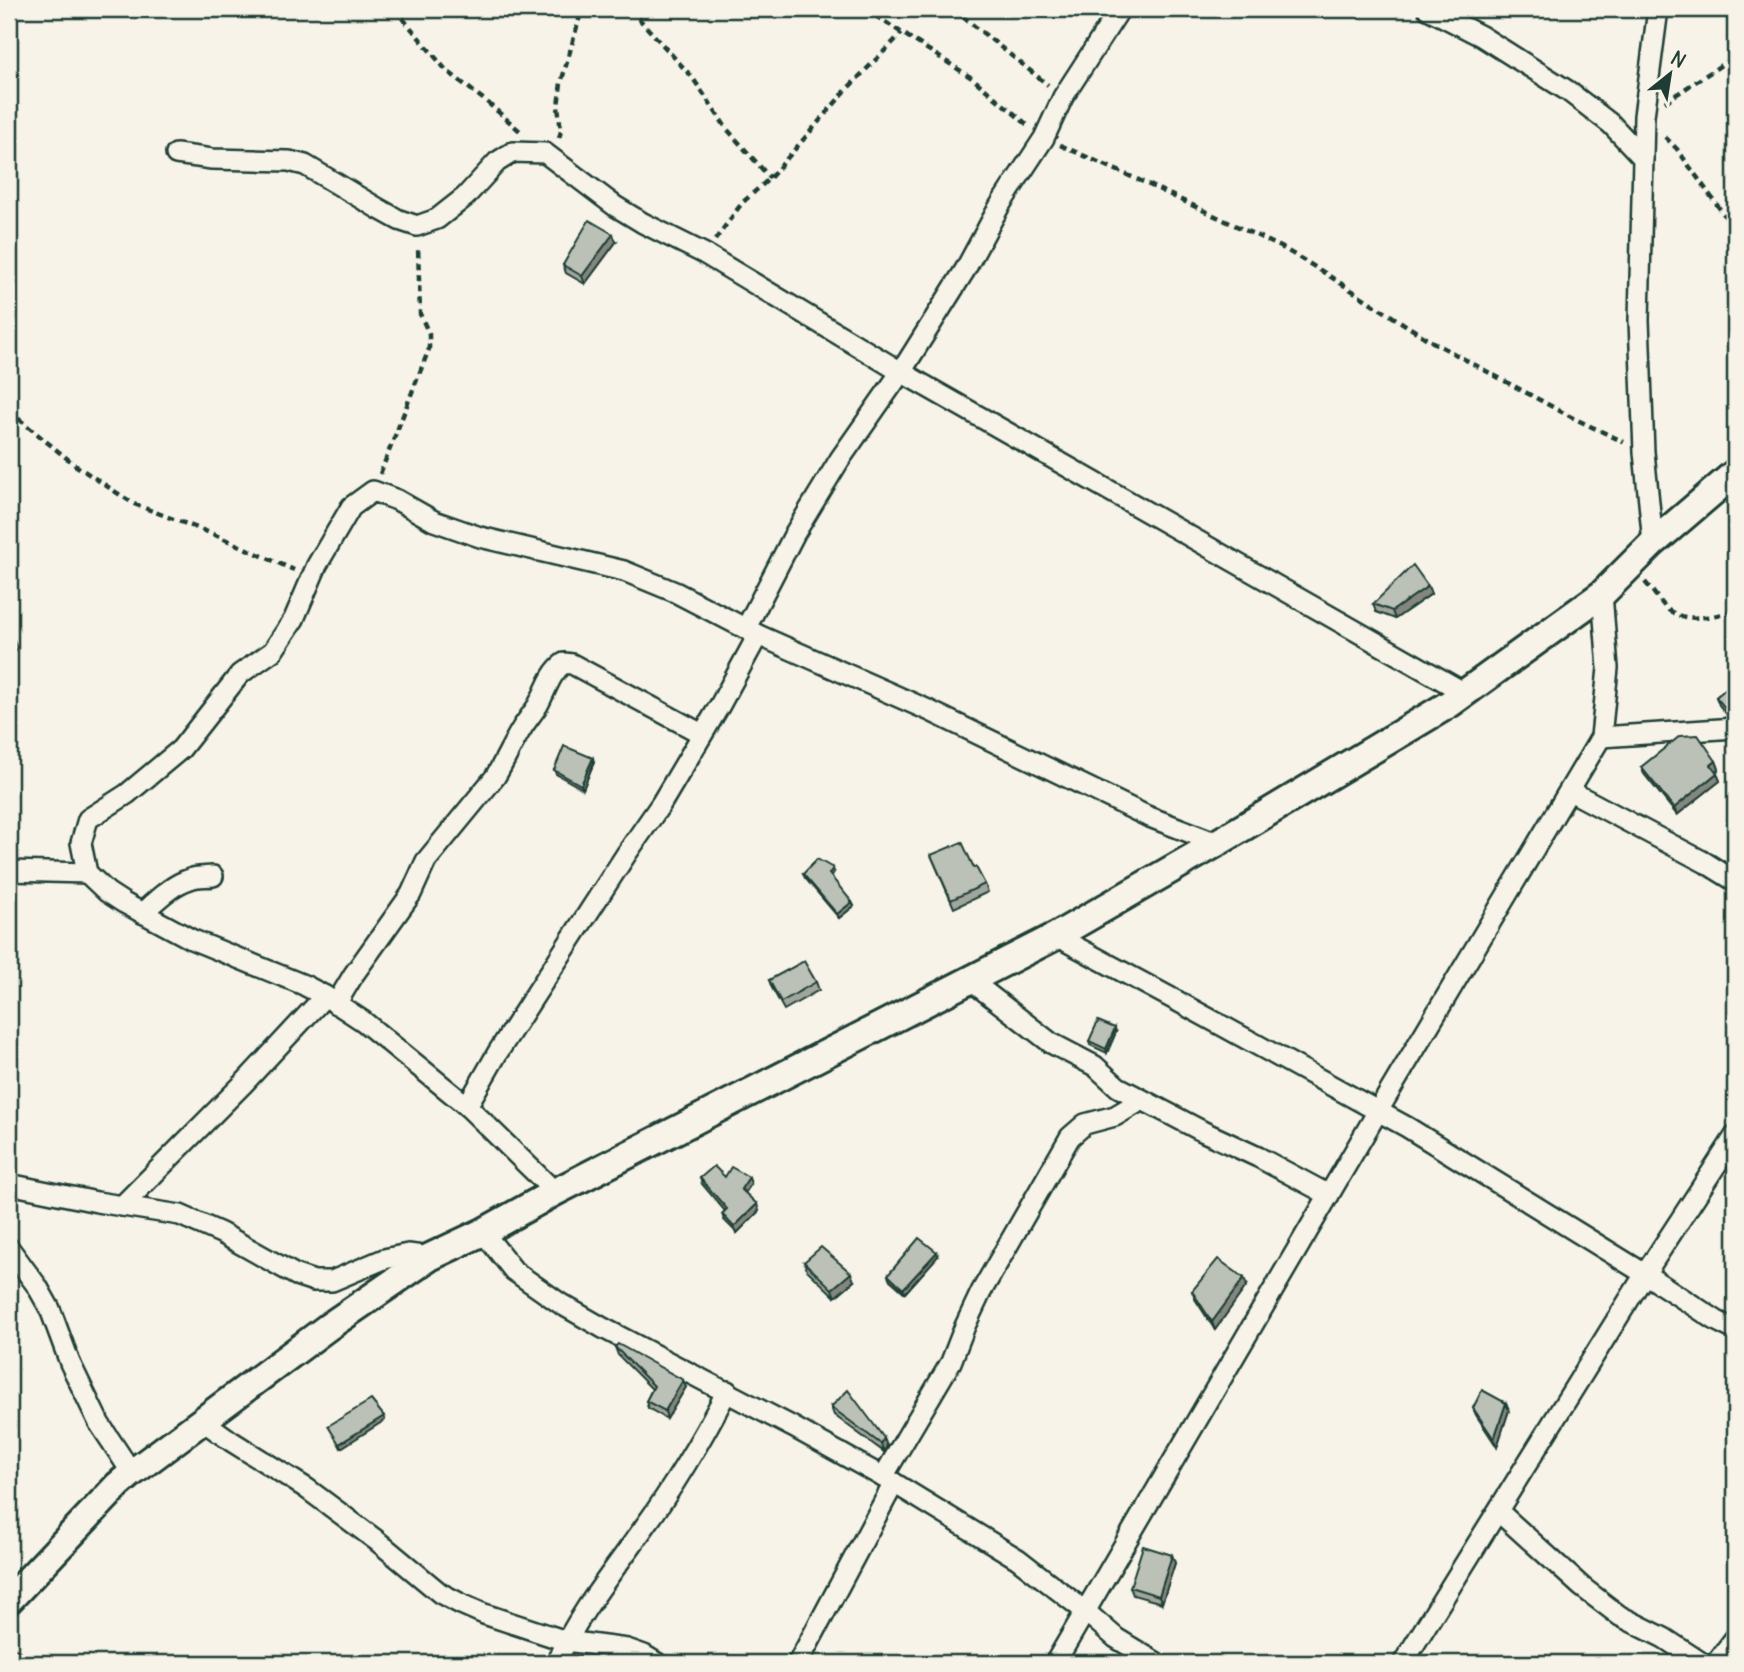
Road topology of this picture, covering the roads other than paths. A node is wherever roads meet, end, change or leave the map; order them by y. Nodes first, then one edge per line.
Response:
1 (1120, 9) edge
2 (1428, 9) edge
3 (1658, 9) edge
4 (176, 154) dead end
5 (1643, 158) junction
6 (901, 372) junction
7 (1735, 473) edge
8 (1653, 543) junction
9 (1602, 594) junction
10 (752, 631) junction
11 (1465, 693) junction
12 (1735, 728) edge
13 (702, 734) junction
14 (1601, 737) junction
15 (1570, 791) junction
16 (1217, 843) junction
17 (9, 871) edge
18 (87, 873) junction
19 (213, 876) dead end
20 (1735, 881) edge
21 (142, 913) junction
22 (1056, 936) junction
23 (970, 980) junction
24 (330, 1000) junction
25 (1142, 1100) junction
26 (467, 1106) junction
27 (1378, 1111) junction
28 (1735, 1136) edge
29 (9, 1184) edge
30 (555, 1192) junction
31 (1329, 1195) junction
32 (122, 1206) junction
33 (483, 1232) junction
34 (9, 1248) edge
35 (430, 1257) junction
36 (1645, 1274) junction
37 (1735, 1330) edge
38 (727, 1391) junction
39 (203, 1421) junction
40 (132, 1473) junction
41 (889, 1480) junction
42 (1498, 1511) junction
43 (9, 1600) edge
44 (1085, 1611) junction
45 (1735, 1638) edge
46 (566, 1641) junction
47 (9, 1658) edge
48 (18, 1663) edge
49 (556, 1663) edge
50 (657, 1663) edge
51 (798, 1663) edge
52 (1055, 1663) edge
53 (1157, 1663) edge
54 (1403, 1663) edge
55 (1702, 1663) edge
56 (1716, 1663) edge

1 - 6 street
2 - 5 street
3 - 5 street
4 - 6 street
5 - 8 street
6 - 10 street
6 - 11 street
7 - 8 main road
8 - 9 main road
9 - 11 main road
9 - 14 street
10 - 13 street
10 - 16 street
10 - 18 street
11 - 16 main road
12 - 14 street
13 - 24 street
13 - 26 street
14 - 15 street
15 - 20 street
15 - 27 street
16 - 22 main road
17 - 18 street
18 - 21 street
19 - 21 street
21 - 24 street
22 - 23 main road
22 - 27 street
23 - 25 street
23 - 30 main road
24 - 26 street
24 - 32 street
25 - 31 street
25 - 41 street
26 - 30 street
27 - 31 street
27 - 36 street
28 - 36 street
29 - 32 street
30 - 33 main road
31 - 44 street
32 - 35 street
33 - 35 main road
33 - 38 street
34 - 40 street
35 - 39 main road
36 - 37 street
36 - 42 street
38 - 41 street
38 - 46 street
39 - 40 main road
39 - 46 street
40 - 43 main road
41 - 44 street
41 - 51 street
42 - 54 street
42 - 55 street
44 - 52 street
44 - 53 street
45 - 56 street
46 - 49 street
46 - 50 street
47 - 48 street

